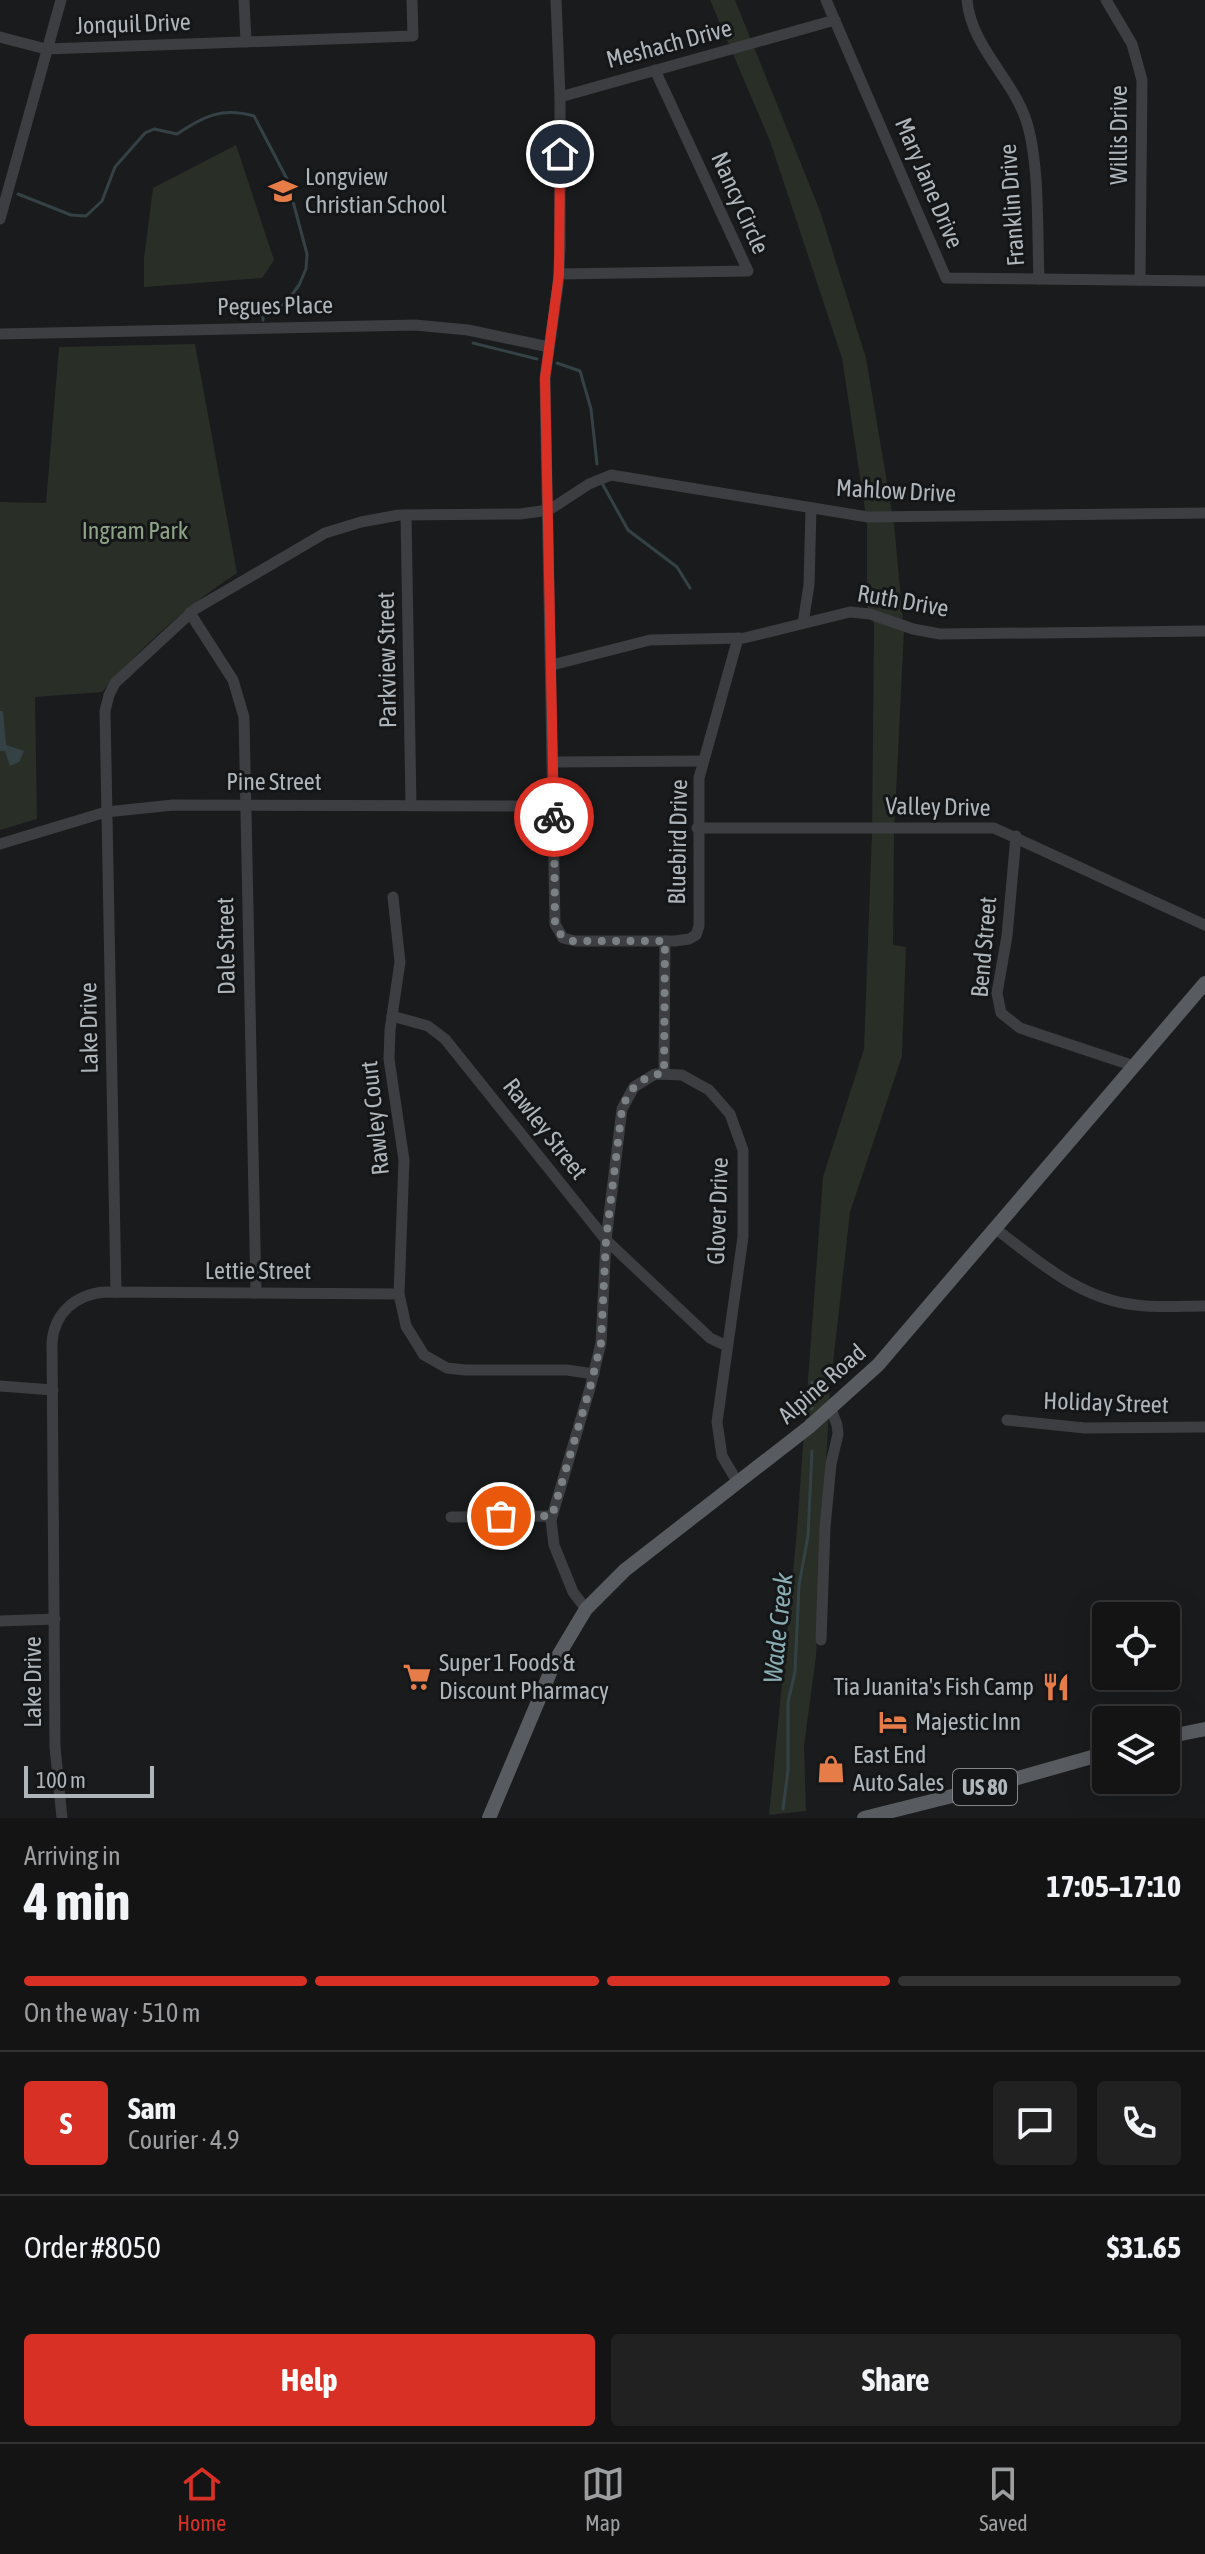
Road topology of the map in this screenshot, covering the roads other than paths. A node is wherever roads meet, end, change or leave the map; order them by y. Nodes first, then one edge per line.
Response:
1 (61, 0) edge
2 (244, 0) edge
3 (412, 0) edge
4 (556, 0) edge
5 (826, 0) edge
6 (967, 0) edge
7 (1106, 0) edge
8 (835, 20) junction
9 (0, 37) edge
10 (246, 42) junction
11 (46, 49) junction
12 (655, 70) junction
13 (560, 97) junction
14 (0, 216) edge
15 (559, 274) junction
16 (1039, 279) junction
17 (1140, 280) junction
18 (1205, 281) edge
19 (0, 334) edge
20 (549, 347) junction
21 (811, 508) junction
22 (549, 510) junction
23 (1205, 513) edge
24 (406, 515) junction
25 (190, 613) junction
26 (803, 623) junction
27 (1205, 631) edge
28 (738, 638) junction
29 (552, 665) junction
30 (703, 761) junction
31 (553, 762) junction
32 (245, 804) junction
33 (411, 805) junction
34 (554, 806) junction
35 (106, 812) junction
36 (697, 828) junction
37 (1016, 836) junction
38 (0, 844) edge
39 (393, 897) dead end
40 (1205, 925) edge
41 (665, 941) junction
42 (1205, 983) edge
43 (392, 1016) junction
44 (1134, 1066) junction
45 (664, 1073) junction
46 (996, 1229) junction
47 (606, 1240) junction
48 (116, 1292) junction
49 (256, 1293) junction
50 (399, 1294) junction
51 (1205, 1306) edge
52 (727, 1346) junction
53 (594, 1374) junction
54 (0, 1386) edge
55 (53, 1390) junction
56 (831, 1409) junction
57 (1007, 1420) dead end
58 (1205, 1427) edge
59 (738, 1483) junction
60 (552, 1516) junction
61 (451, 1517) dead end
62 (586, 1609) junction
63 (55, 1619) junction
64 (0, 1621) edge
65 (821, 1640) dead end
66 (1205, 1729) edge
67 (1180, 1734) edge
68 (1092, 1757) edge
69 (62, 1818) edge
70 (489, 1818) edge
71 (864, 1818) edge

1 - 11 street
2 - 10 street
3 - 10 street, Jonquil Drive
4 - 13 street
5 - 8 street, Mary Jane Drive
6 - 16 street, Franklin Drive
7 - 17 street, Willis Drive
8 - 12 street, Meshach Drive
8 - 16 street, Mary Jane Drive
9 - 11 street, Jonquil Drive
10 - 11 street, Jonquil Drive
11 - 14 street
12 - 13 street, Meshach Drive
12 - 15 street, Nancy Circle
13 - 15 street
15 - 20 street
16 - 17 street, Mary Jane Drive
17 - 18 street, Mary Jane Drive
19 - 20 street, Pegues Place
20 - 22 street
21 - 22 street, Mahlow Drive
21 - 23 street, Mahlow Drive
21 - 26 street
22 - 24 street, Lake Drive
22 - 29 street
24 - 25 street, Lake Drive
24 - 33 street, Parkview Street
25 - 32 street, Dale Street
25 - 35 street, Lake Drive
26 - 27 street, Ruth Drive
26 - 28 street, Ruth Drive
28 - 29 street, Ruth Drive
28 - 30 street, Bluebird Drive
29 - 31 street
30 - 31 street
30 - 36 street, Bluebird Drive
31 - 34 street
32 - 33 street, Pine Street
32 - 35 street, Pine Street
32 - 49 street, Dale Street
33 - 34 street, Pine Street
34 - 41 street
35 - 38 street, Pine Street
35 - 48 street, Lake Drive
36 - 37 street, Valley Drive
36 - 41 street, Bluebird Drive
37 - 40 street, Valley Drive
37 - 44 street, Bend Street
39 - 43 street, Rawley Court
41 - 45 street
42 - 44 main road, Alpine Road
43 - 47 street, Rawley Street
43 - 50 street, Rawley Court
44 - 46 main road, Alpine Road
45 - 47 street
45 - 52 street, Glover Drive
46 - 51 street
46 - 56 main road, Alpine Road
47 - 52 street, Rawley Street
47 - 53 street
48 - 49 street, Lettie Street
48 - 55 street, Lake Drive
49 - 50 street, Lettie Street
50 - 53 street, Rawley Court
52 - 59 street, Glover Drive
53 - 60 street
54 - 55 street
55 - 63 street, Lake Drive
56 - 59 main road, Alpine Road
56 - 65 street
57 - 58 street, Holiday Street
59 - 62 main road, Alpine Road
60 - 61 street
60 - 62 street
62 - 70 main road, Alpine Road
63 - 64 street
63 - 69 street, Lake Drive
66 - 67 main road
68 - 71 main road, US 80

